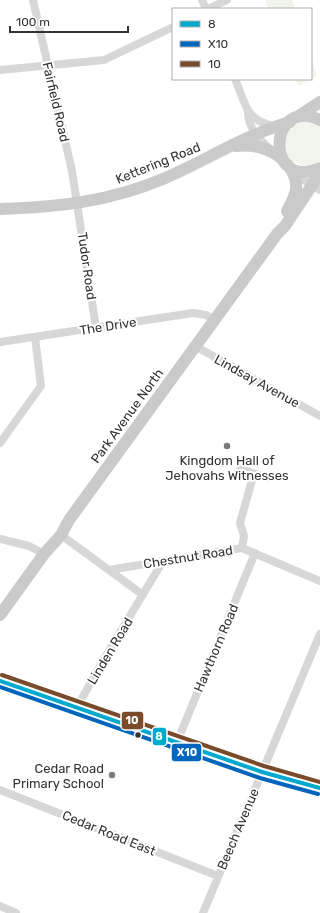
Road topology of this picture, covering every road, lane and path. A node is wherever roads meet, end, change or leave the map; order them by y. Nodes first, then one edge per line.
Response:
1 (33, 0) edge
2 (227, 0) edge
3 (209, 8) edge
4 (172, 26) edge
5 (47, 66) junction
6 (0, 70) edge
7 (235, 80) edge
8 (320, 102) edge
9 (248, 110) junction
10 (292, 120) junction
11 (320, 120) edge
12 (276, 126) junction
13 (256, 135) junction
14 (229, 147) junction
15 (285, 163) junction
16 (320, 168) edge
17 (320, 173) edge
18 (316, 188) edge
19 (78, 204) junction
20 (0, 209) edge
21 (277, 234) junction
22 (214, 319) junction
23 (96, 328) junction
24 (35, 337) junction
25 (0, 342) edge
26 (195, 346) junction
27 (320, 416) edge
28 (0, 443) edge
29 (240, 468) dead end
30 (254, 473) junction
31 (269, 478) dead end
32 (61, 535) junction
33 (0, 539) edge
34 (242, 548) junction
35 (255, 553) junction
36 (44, 554) junction
37 (163, 561) junction
38 (109, 570) junction
39 (320, 581) edge
40 (143, 595) junction
41 (0, 615) edge
42 (320, 634) edge
43 (0, 681) edge
44 (78, 707) junction
45 (177, 742) junction
46 (262, 772) junction
47 (320, 788) edge
48 (0, 790) edge
49 (218, 876) junction
50 (0, 906) edge
51 (16, 913) edge
52 (202, 913) edge

1 - 5 street, Fairfield Road
2 - 3 street
4 - 5 street
5 - 6 street
5 - 19 street, Fairfield Road
7 - 9 street
8 - 10 main road, Kettering Road
9 - 12 street
9 - 13 street
10 - 11 main road
10 - 12 main road, Kettering Road
10 - 15 main road, Park Avenue North
12 - 13 main road, Kettering Road
13 - 14 main road, Kettering Road
13 - 15 street
14 - 15 main road, Kettering Road
14 - 19 main road, Kettering Road
15 - 16 main road, Kettering Road
15 - 18 street
15 - 21 main road, Park Avenue North
17 - 18 main road, Park Avenue North
18 - 21 main road, Park Avenue North
19 - 20 main road, Kettering Road
19 - 23 street, Tudor Road
21 - 22 main road, Park Avenue North
22 - 23 street, The Drive
22 - 26 main road, Park Avenue North
23 - 24 street, The Drive
24 - 25 street, The Drive
24 - 28 street
26 - 27 street, Lindsay Avenue
26 - 32 main road, Park Avenue North
29 - 30 street
30 - 31 street
30 - 34 street
32 - 36 main road, Park Avenue North
32 - 38 street
33 - 36 street
34 - 35 street, Chestnut Road
34 - 37 street, Chestnut Road
35 - 39 street, Chestnut Road
35 - 45 street, Hawthorn Road
36 - 41 main road, Park Avenue North
37 - 38 street, Chestnut Road
37 - 40 street, Linden Road
38 - 40 street
40 - 44 street, Linden Road
42 - 46 street, Beech Avenue
43 - 44 street
44 - 45 street
45 - 46 street
46 - 47 street
46 - 49 street, Beech Avenue
48 - 49 street, Cedar Road East
49 - 52 street, Beech Avenue
50 - 51 street

